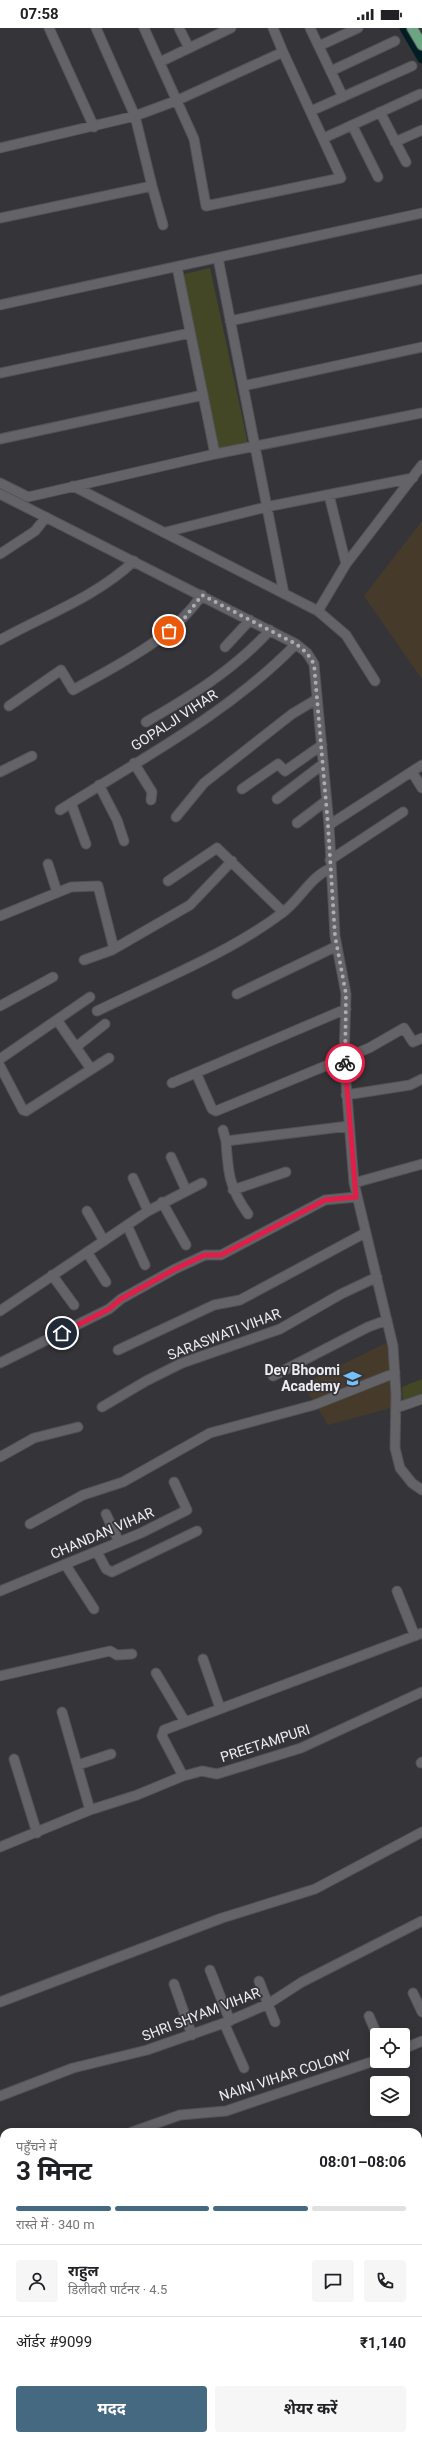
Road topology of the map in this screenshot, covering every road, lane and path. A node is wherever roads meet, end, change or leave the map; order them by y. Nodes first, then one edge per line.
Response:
1 (49, 28) edge
2 (96, 28) edge
3 (144, 28) edge
4 (179, 28) edge
5 (231, 28) edge
6 (273, 28) edge
7 (310, 28) edge
8 (358, 28) edge
9 (412, 28) edge
10 (395, 41) dead end
11 (422, 45) edge
12 (319, 46) junction
13 (189, 48) junction
14 (283, 52) junction
15 (160, 62) junction
16 (412, 66) dead end
17 (331, 71) junction
18 (420, 94) dead end
19 (344, 97) junction
20 (178, 100) junction
21 (312, 112) junction
22 (380, 112) junction
23 (135, 116) junction
24 (352, 125) junction
25 (94, 127) junction
26 (422, 130) edge
27 (324, 138) junction
28 (396, 142) junction
29 (0, 148) edge
30 (406, 162) dead end
31 (378, 177) dead end
32 (152, 186) junction
33 (422, 213) edge
34 (0, 218) edge
35 (163, 225) dead end
36 (218, 258) junction
37 (177, 267) junction
38 (422, 279) edge
39 (0, 305) edge
40 (230, 321) junction
41 (190, 333) junction
42 (422, 347) edge
43 (0, 373) edge
44 (243, 386) junction
45 (203, 395) junction
46 (422, 412) edge
47 (0, 439) edge
48 (254, 446) junction
49 (215, 454) junction
50 (422, 465) edge
51 (413, 478) junction
52 (0, 483) edge
53 (73, 486) junction
54 (0, 494) edge
55 (329, 495) junction
56 (266, 506) junction
57 (46, 517) junction
58 (166, 532) junction
59 (0, 554) edge
60 (134, 561) junction
61 (346, 564) junction
62 (284, 594) junction
63 (202, 595) junction
64 (318, 611) junction
65 (250, 620) junction
66 (270, 630) junction
67 (0, 640) edge
68 (296, 644) junction
69 (225, 647) dead end
70 (375, 681) dead end
71 (317, 698) junction
72 (9, 706) dead end
73 (146, 722) dead end
74 (322, 745) junction
75 (32, 756) dead end
76 (134, 763) junction
77 (323, 764) junction
78 (422, 765) edge
79 (0, 772) edge
80 (412, 772) junction
81 (99, 785) junction
82 (422, 788) edge
83 (242, 789) dead end
84 (277, 799) dead end
85 (151, 800) dead end
86 (326, 802) junction
87 (71, 803) junction
88 (60, 810) dead end
89 (403, 812) dead end
90 (176, 817) dead end
91 (297, 822) dead end
92 (328, 825) junction
93 (124, 841) dead end
94 (86, 844) dead end
95 (232, 861) junction
96 (48, 864) dead end
97 (331, 864) junction
98 (168, 881) dead end
99 (57, 892) junction
100 (283, 912) junction
101 (0, 916) edge
102 (337, 946) junction
103 (114, 949) junction
104 (84, 960) dead end
105 (53, 977) dead end
106 (237, 994) dead end
107 (90, 997) dead end
108 (0, 1006) edge
109 (346, 1009) junction
110 (97, 1011) dead end
111 (57, 1020) junction
112 (105, 1024) dead end
113 (422, 1038) edge
114 (76, 1046) junction
115 (109, 1058) dead end
116 (344, 1058) junction
117 (0, 1059) edge
118 (0, 1066) edge
119 (91, 1069) junction
120 (196, 1073) junction
121 (422, 1079) edge
122 (172, 1083) dead end
123 (346, 1095) junction
124 (349, 1126) junction
125 (223, 1130) dead end
126 (226, 1141) junction
127 (171, 1157) dead end
128 (422, 1164) edge
129 (286, 1172) dead end
130 (133, 1178) dead end
131 (202, 1183) dead end
132 (354, 1183) junction
133 (186, 1190) junction
134 (233, 1190) junction
135 (356, 1197) junction
136 (162, 1202) junction
137 (87, 1211) dead end
138 (148, 1211) junction
139 (248, 1214) dead end
140 (126, 1226) junction
141 (366, 1233) junction
142 (104, 1241) junction
143 (186, 1245) dead end
144 (87, 1252) junction
145 (145, 1265) dead end
146 (52, 1275) junction
147 (378, 1277) junction
148 (106, 1282) dead end
149 (74, 1305) dead end
150 (0, 1311) edge
151 (387, 1320) junction
152 (118, 1350) dead end
153 (0, 1363) edge
154 (395, 1373) junction
155 (272, 1376) dead end
156 (422, 1399) edge
157 (102, 1407) dead end
158 (396, 1408) junction
159 (78, 1427) dead end
160 (0, 1457) edge
161 (174, 1482) dead end
162 (422, 1490) edge
163 (106, 1514) dead end
164 (30, 1524) dead end
165 (197, 1531) dead end
166 (119, 1542) junction
167 (96, 1552) junction
168 (65, 1564) junction
169 (0, 1591) edge
170 (397, 1591) dead end
171 (94, 1609) dead end
172 (418, 1635) edge
173 (132, 1654) dead end
174 (203, 1659) dead end
175 (156, 1673) dead end
176 (0, 1676) edge
177 (422, 1692) edge
178 (220, 1708) junction
179 (62, 1712) dead end
180 (184, 1720) junction
181 (111, 1754) dead end
182 (14, 1760) dead end
183 (78, 1765) junction
184 (183, 1776) junction
185 (90, 1810) junction
186 (422, 1832) edge
187 (37, 1833) junction
188 (0, 1847) edge
189 (422, 1921) edge
190 (210, 1970) dead end
191 (258, 1981) dead end
192 (174, 1984) dead end
193 (413, 1993) dead end
194 (0, 2002) edge
195 (268, 2004) junction
196 (422, 2012) edge
197 (369, 2016) dead end
198 (227, 2022) junction
199 (275, 2022) dead end
200 (374, 2028) edge
201 (192, 2035) junction
202 (422, 2041) edge
203 (410, 2046) edge
204 (370, 2062) edge
205 (244, 2068) dead end
206 (0, 2096) edge
207 (143, 2128) edge

1 - 25 street
2 - 23 street
3 - 15 street
4 - 13 street
5 - 13 street
6 - 14 street
7 - 12 street
8 - 12 street
9 - 11 main road
10 - 17 street
12 - 17 street
13 - 15 street
14 - 20 street
14 - 21 street
15 - 20 street
16 - 19 street
17 - 19 street
18 - 22 street
19 - 21 street
20 - 23 street
20 - 27 street
21 - 27 street
22 - 24 street
22 - 28 street
23 - 25 street
23 - 32 street
24 - 27 street
24 - 31 street
25 - 29 street
26 - 28 street
28 - 30 street
32 - 34 street
32 - 35 street
33 - 36 street
36 - 37 street
36 - 40 street
37 - 39 street
37 - 41 street
38 - 40 street
40 - 44 street
41 - 43 street
41 - 45 street
42 - 44 street
44 - 48 street
45 - 47 street
45 - 49 street
46 - 48 street
48 - 49 street
48 - 56 street
49 - 53 street
50 - 51 street
51 - 55 street
51 - 61 street
52 - 53 street
53 - 58 street
54 - 57 street
55 - 56 street
55 - 61 street
56 - 58 street
56 - 62 street
57 - 59 street
57 - 60 street
58 - 62 street
60 - 63 street
60 - 67 street
61 - 64 street
62 - 64 street
63 - 65 street
63 - 72 street
64 - 70 street
65 - 66 street
65 - 69 street
66 - 68 street
66 - 73 street
68 - 71 street
68 - 76 street, GOPALJI VIHAR
71 - 74 street
71 - 90 street
74 - 77 street
74 - 83 street
75 - 79 street
76 - 81 street, GOPALJI VIHAR
76 - 85 street
77 - 84 street
77 - 86 street
78 - 80 street
80 - 82 street
80 - 92 street
81 - 87 street, GOPALJI VIHAR
81 - 93 street
86 - 91 street
86 - 92 street
87 - 88 street, GOPALJI VIHAR
87 - 94 street
89 - 97 street
92 - 97 street
95 - 98 street
95 - 100 street
95 - 103 street
96 - 99 street
97 - 100 street
97 - 102 street
99 - 101 street
99 - 103 street
100 - 110 street
102 - 106 street
102 - 109 street
103 - 104 street
105 - 108 street
107 - 111 street
109 - 116 street
109 - 120 street
111 - 114 street
111 - 117 street
112 - 114 street
113 - 116 street
114 - 119 street
115 - 119 street
116 - 120 street
116 - 123 street
118 - 119 street
120 - 122 street
121 - 123 street
123 - 124 street
124 - 126 street
124 - 132 street
125 - 126 street
126 - 134 street
127 - 133 street
128 - 132 street
129 - 134 street
130 - 138 street
131 - 133 street
132 - 135 street
133 - 136 street
134 - 139 street
135 - 141 street
135 - 153 street
136 - 138 street
136 - 143 street
137 - 142 street
138 - 140 street
140 - 142 street
140 - 145 street
141 - 147 street
141 - 152 street
142 - 144 street
144 - 146 street
144 - 148 street
146 - 149 street
146 - 150 street
147 - 151 street
147 - 157 street, SARASWATI VIHAR
151 - 154 street
151 - 155 street
154 - 158 street
154 - 164 street
156 - 158 street
158 - 162 street
159 - 160 street
161 - 166 street, CHANDAN VIHAR
163 - 166 street
165 - 167 street
166 - 167 street, CHANDAN VIHAR
167 - 168 street, CHANDAN VIHAR
168 - 169 street, CHANDAN VIHAR
168 - 171 street
170 - 172 street
172 - 178 street
173 - 176 street
174 - 178 street
175 - 180 street
177 - 184 street, PREETAMPURI
178 - 180 street
179 - 183 street
180 - 184 street
181 - 183 street
182 - 187 street
183 - 185 street
184 - 185 street, PREETAMPURI
185 - 187 street, PREETAMPURI
186 - 194 street
187 - 188 street, PREETAMPURI
189 - 195 street, SHRI SHYAM VIHAR
190 - 198 street
191 - 195 street
192 - 201 street
193 - 196 street
195 - 198 street, SHRI SHYAM VIHAR
195 - 199 street
197 - 200 street
198 - 201 street, SHRI SHYAM VIHAR
198 - 205 street
201 - 206 street, SHRI SHYAM VIHAR
202 - 203 street
204 - 207 street, NAINI VIHAR COLONY

